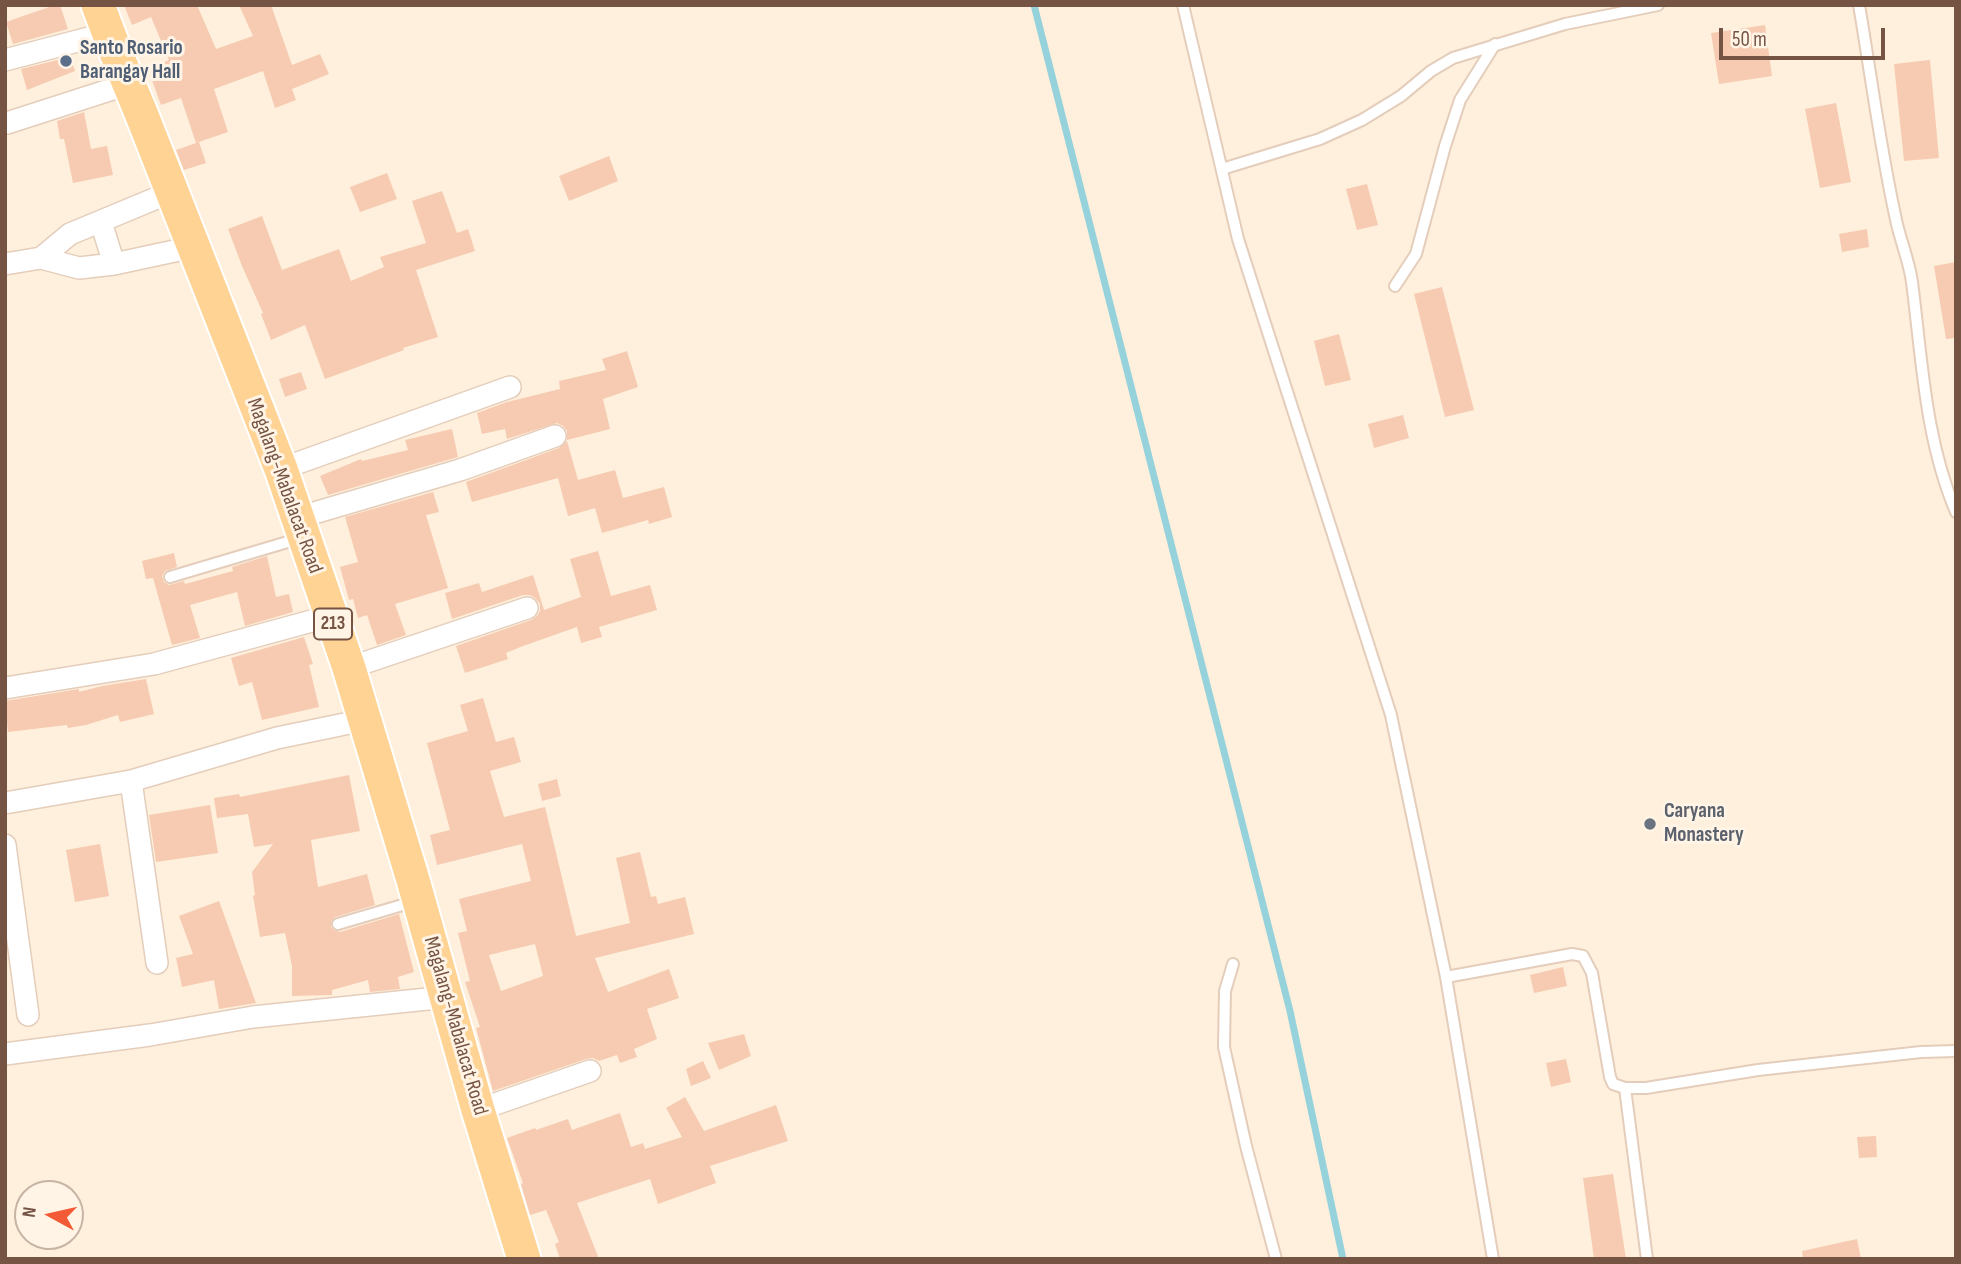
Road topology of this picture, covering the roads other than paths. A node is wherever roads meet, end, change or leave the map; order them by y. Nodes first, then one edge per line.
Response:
1 (1183, 5) edge
2 (1658, 5) edge
3 (1859, 5) edge
4 (103, 19) edge
5 (1495, 44) junction
6 (5, 60) edge
7 (128, 84) junction
8 (7, 123) dead end
9 (1222, 169) junction
10 (171, 192) junction
11 (101, 222) junction
12 (193, 247) junction
13 (41, 258) junction
14 (5, 264) edge
15 (114, 264) junction
16 (1395, 286) dead end
17 (510, 387) dead end
18 (555, 436) dead end
19 (281, 469) junction
20 (1956, 512) edge
21 (300, 528) junction
22 (170, 577) dead end
23 (527, 608) dead end
24 (330, 616) junction
25 (349, 668) junction
26 (5, 688) edge
27 (364, 720) junction
28 (131, 781) junction
29 (5, 803) edge
30 (5, 845) edge
31 (419, 900) junction
32 (338, 924) dead end
33 (157, 962) dead end
34 (1233, 964) dead end
35 (1447, 977) junction
36 (447, 997) junction
37 (28, 1016) dead end
38 (1956, 1051) edge
39 (5, 1054) edge
40 (590, 1071) dead end
41 (1625, 1088) junction
42 (478, 1110) junction
43 (518, 1253) edge
44 (1276, 1259) edge
45 (1493, 1259) edge
46 (1647, 1259) edge

1 - 9 lane
2 - 5 lane
3 - 20 lane
4 - 6 street
4 - 7 main road, Magalang-Mabalacat Road / 213
5 - 9 lane
5 - 16 lane
7 - 8 street
7 - 10 main road, Magalang-Mabalacat Road / 213
9 - 35 lane
10 - 11 street
10 - 12 main road, Magalang-Mabalacat Road / 213
11 - 13 street
11 - 15 street
12 - 15 street
12 - 19 main road, Magalang-Mabalacat Road / 213
13 - 14 street
13 - 15 street
17 - 19 street
18 - 21 street
19 - 21 main road, Magalang-Mabalacat Road / 213
21 - 22 lane
21 - 24 main road, Magalang-Mabalacat Road / 213
23 - 25 street
24 - 25 main road, Magalang-Mabalacat Road / 213
24 - 26 street
25 - 27 main road, Magalang-Mabalacat Road / 213
27 - 28 street
27 - 31 main road, Magalang-Mabalacat Road / 213
28 - 29 street
28 - 33 street
30 - 37 street
31 - 32 lane
31 - 36 main road, Magalang-Mabalacat Road / 213
34 - 44 lane
35 - 41 lane
35 - 45 lane
36 - 39 street
36 - 42 main road, Magalang-Mabalacat Road / 213
38 - 41 lane
40 - 42 street
41 - 46 lane
42 - 43 main road, Magalang-Mabalacat Road / 213

